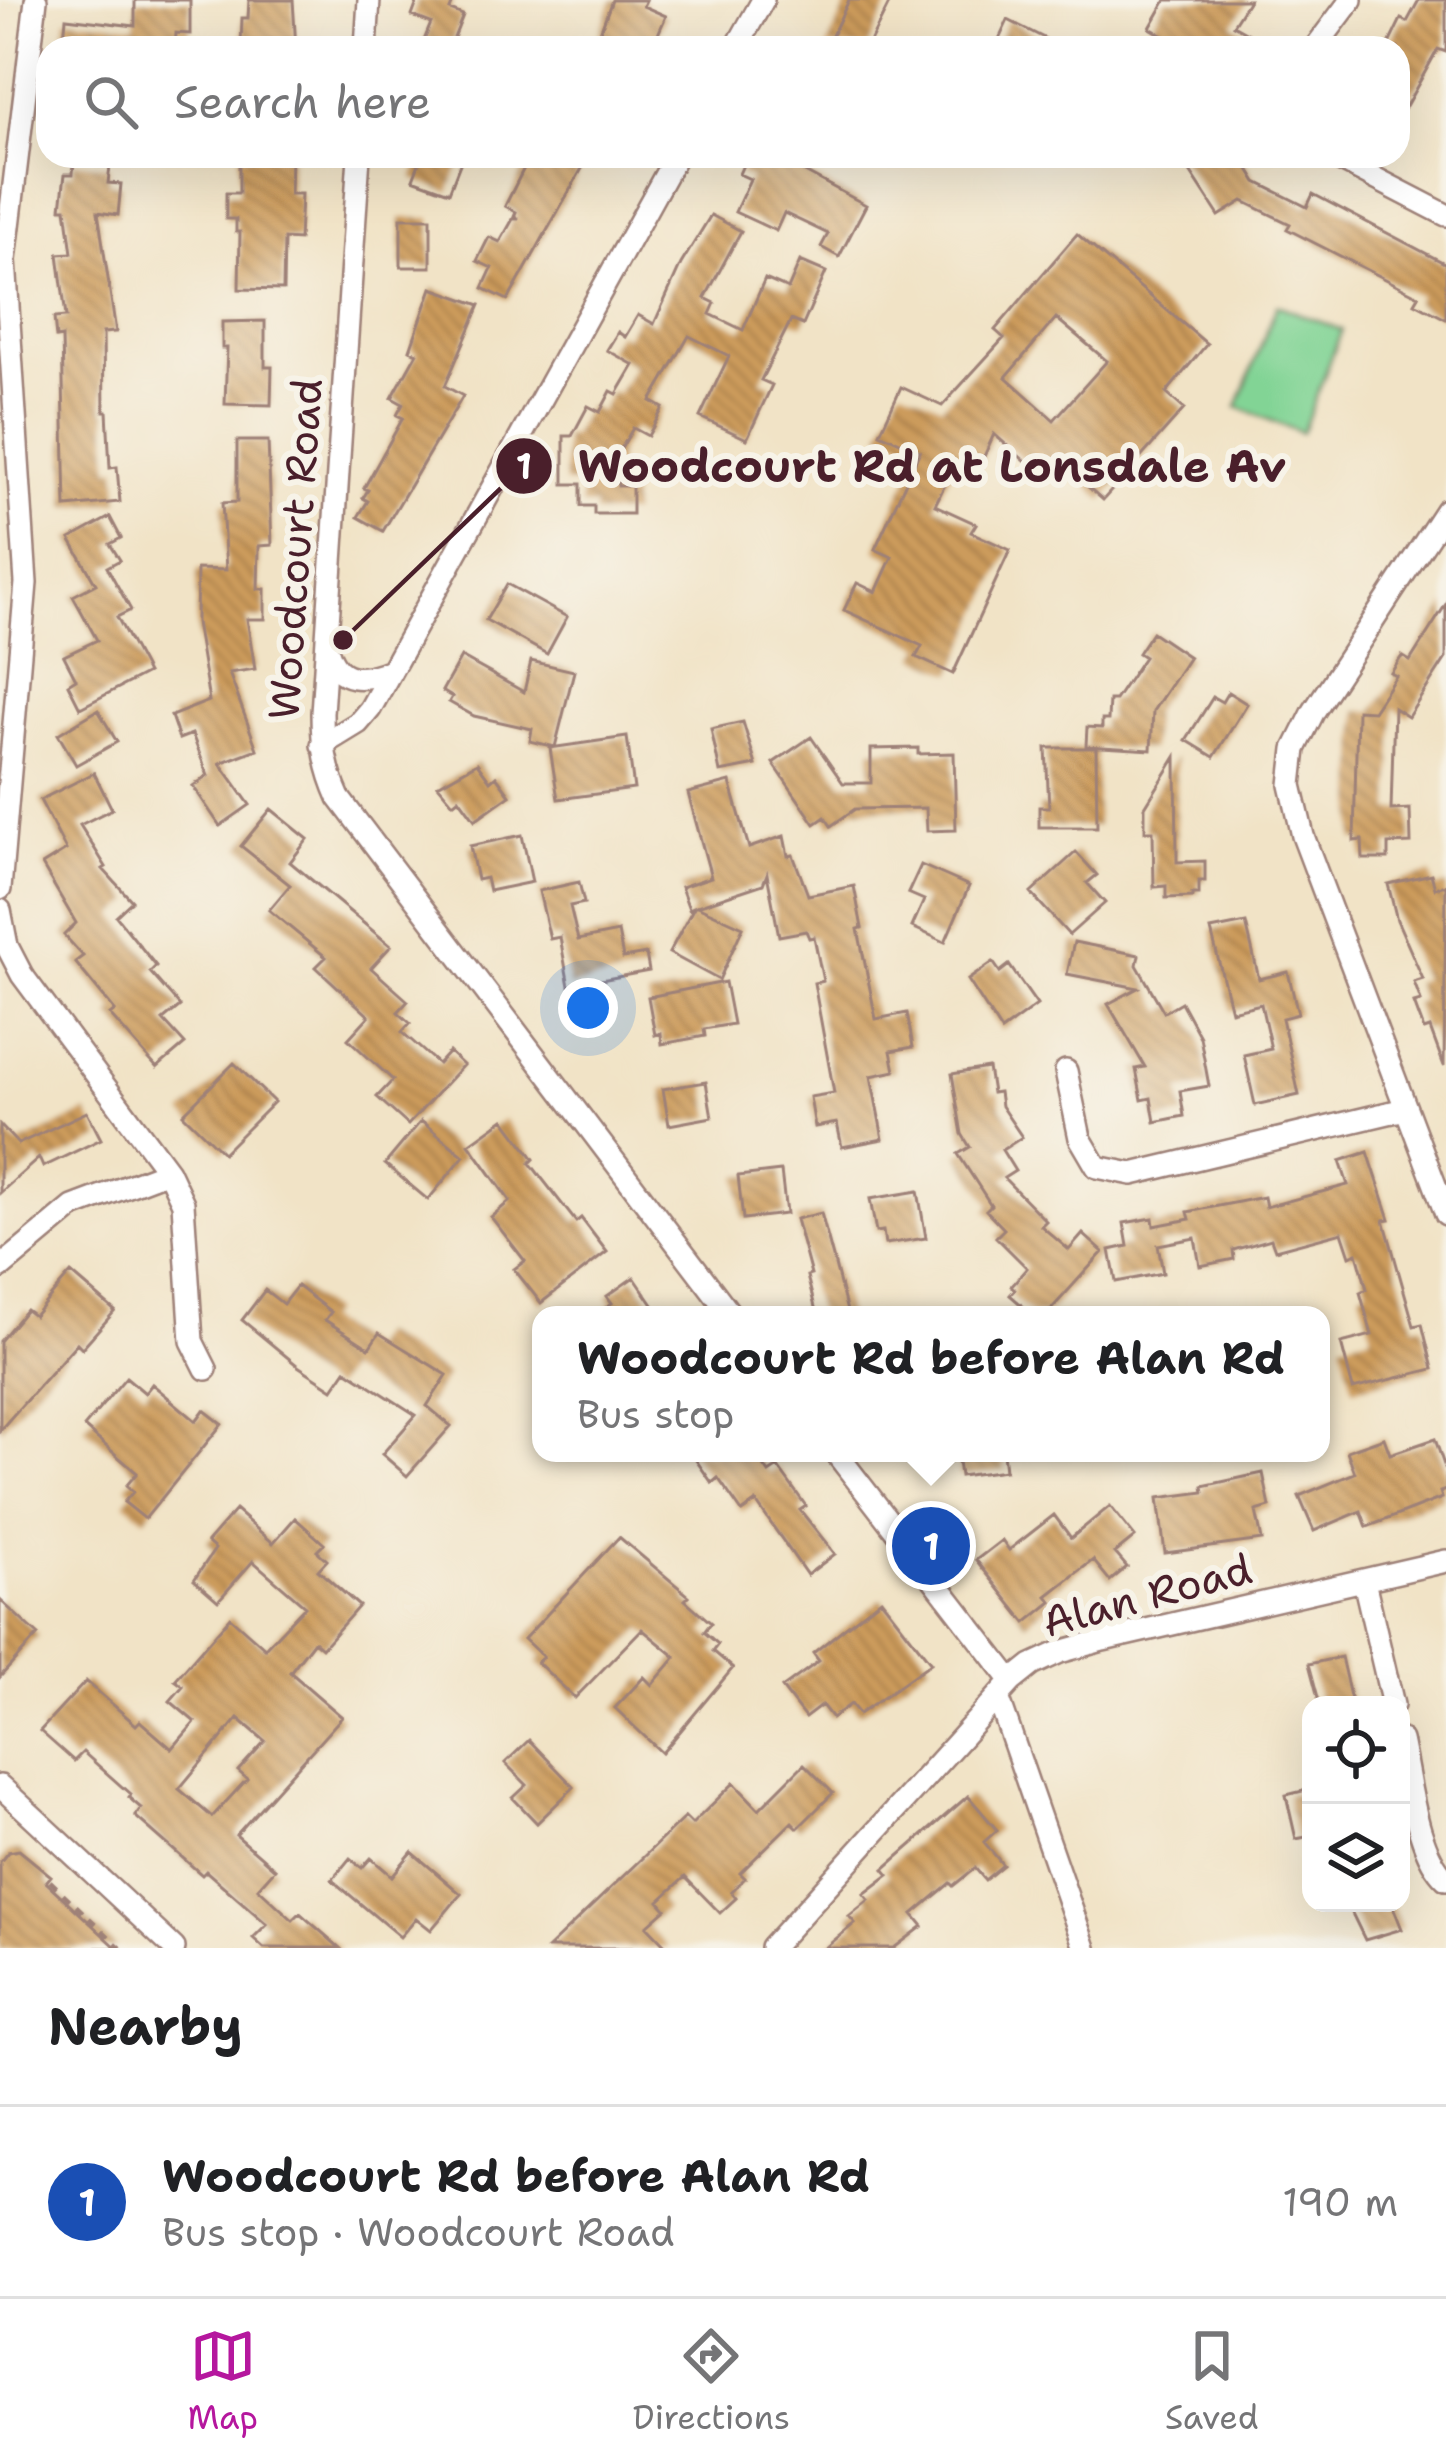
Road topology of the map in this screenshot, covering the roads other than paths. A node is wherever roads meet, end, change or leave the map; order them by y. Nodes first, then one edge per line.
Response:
1 (36, 0) edge
2 (369, 0) edge
3 (763, 0) edge
4 (1351, 0) edge
5 (367, 36) edge
6 (743, 36) edge
7 (1324, 36) edge
8 (358, 168) edge
9 (669, 168) edge
10 (1355, 168) edge
11 (1446, 215) edge
12 (1446, 510) edge
13 (326, 644) junction
14 (391, 670) junction
15 (322, 745) junction
16 (4, 793) edge
17 (0, 889) edge
18 (0, 910) edge
19 (1066, 1071) dead end
20 (1405, 1108) junction
21 (168, 1172) junction
22 (1446, 1214) edge
23 (0, 1268) edge
24 (724, 1306) edge
25 (206, 1369) dead end
26 (842, 1462) edge
27 (1446, 1561) edge
28 (1364, 1581) junction
29 (1005, 1689) junction
30 (1391, 1696) edge
31 (1410, 1780) edge
32 (0, 1786) edge
33 (1446, 1879) edge
34 (175, 1948) edge
35 (771, 1948) edge
36 (1085, 1948) edge

1 - 16 street
2 - 5 street
3 - 6 street
4 - 7 street
8 - 13 street, Woodcourt Road
9 - 14 street
10 - 11 street
12 - 20 street
13 - 14 street
13 - 15 street, Woodcourt Road
14 - 15 street
15 - 24 street, Woodcourt Road
16 - 17 street
18 - 21 street
19 - 20 street
20 - 22 street
21 - 23 street
21 - 25 street
26 - 29 street
27 - 28 street, Alan Road
28 - 29 street, Alan Road
28 - 30 street
29 - 35 street, Alan Road
29 - 36 street
31 - 33 street
32 - 34 street

